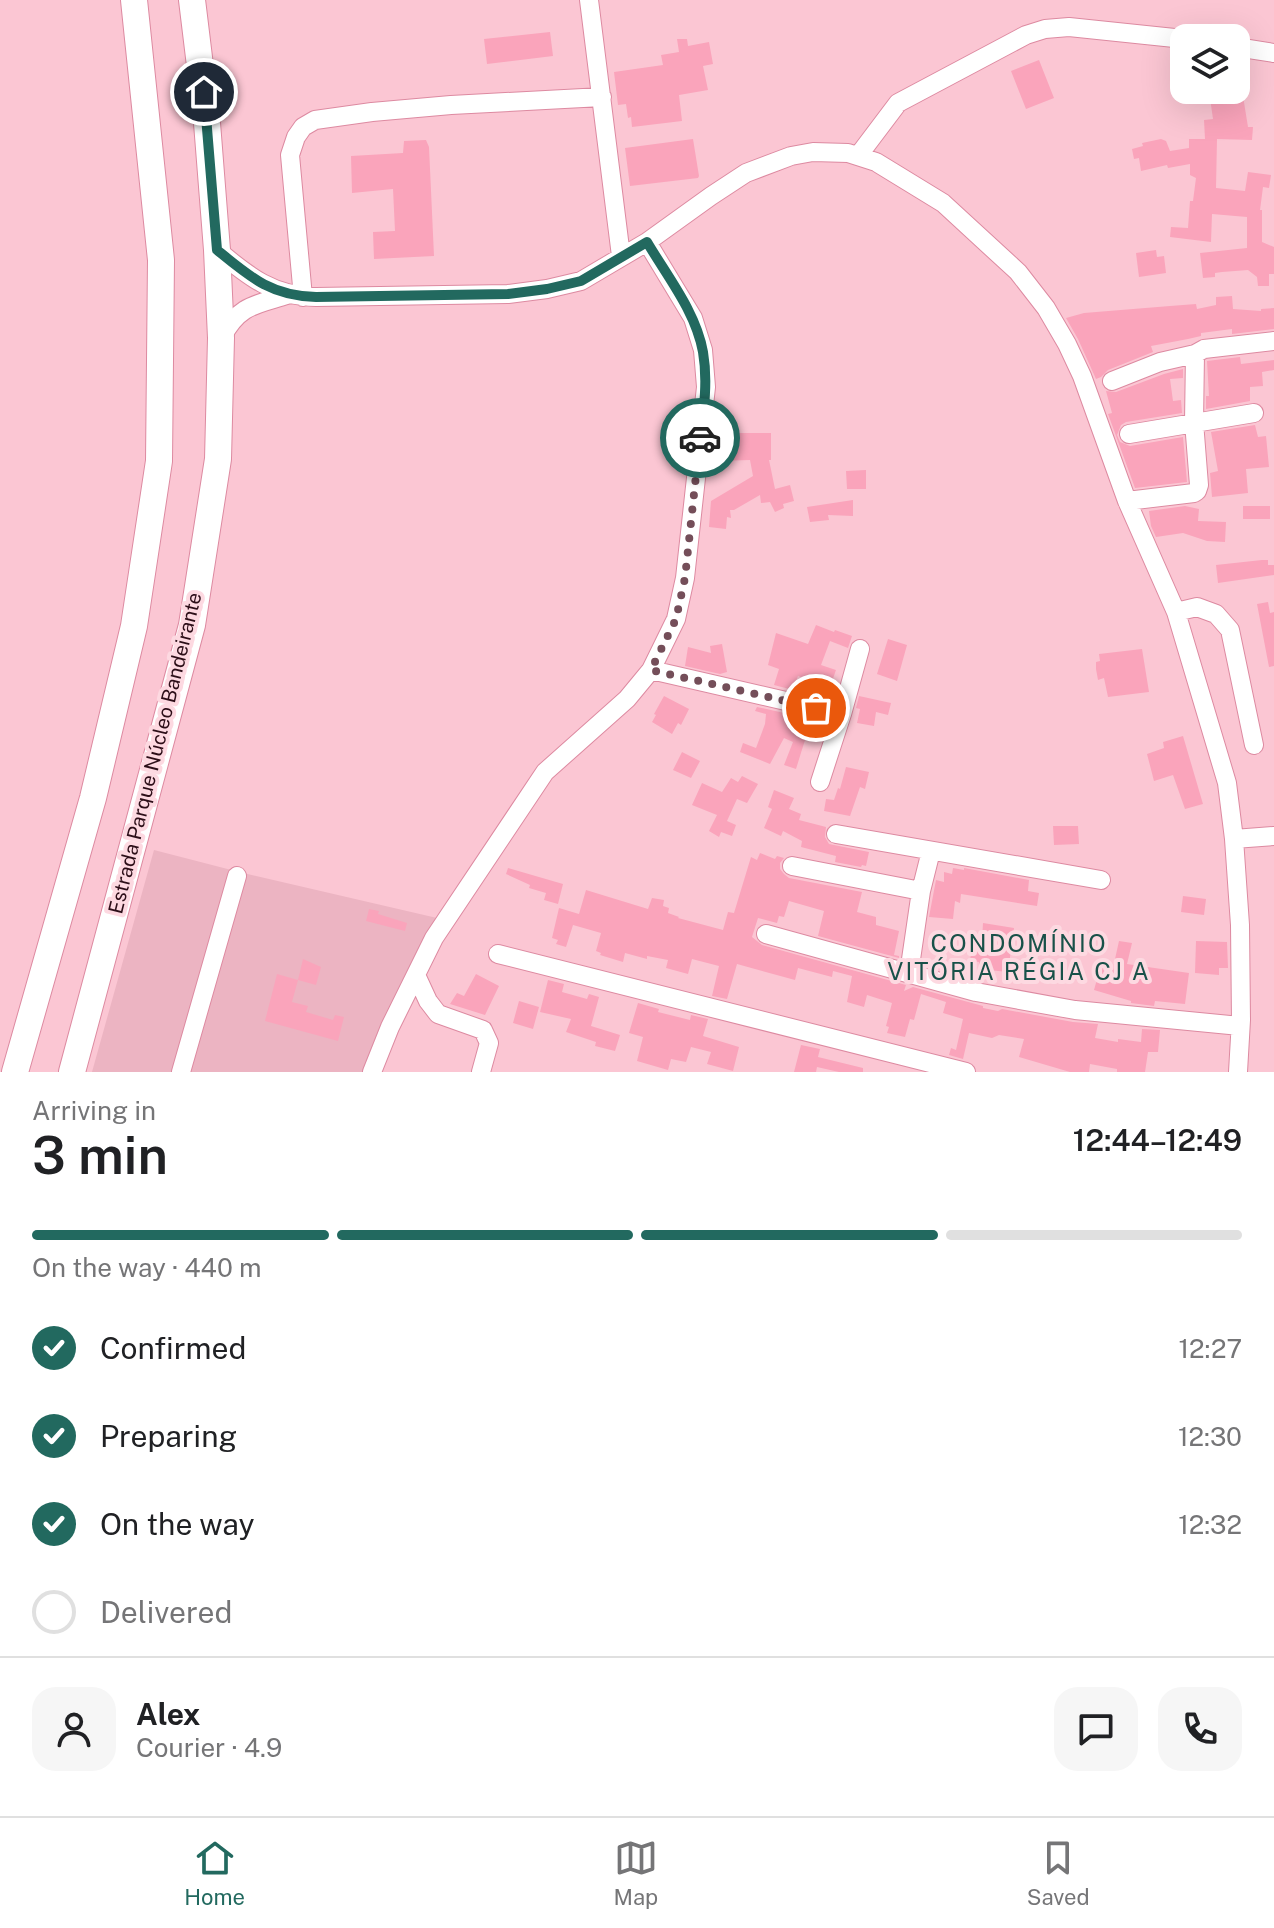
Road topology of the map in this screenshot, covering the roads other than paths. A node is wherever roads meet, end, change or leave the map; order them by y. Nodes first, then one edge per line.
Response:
1 (134, 0) edge
2 (192, 0) edge
3 (589, 0) edge
4 (1170, 38) edge
5 (1250, 49) edge
6 (1274, 53) edge
7 (602, 97) junction
8 (858, 156) junction
9 (647, 242) junction
10 (217, 250) junction
11 (298, 254) junction
12 (621, 256) junction
13 (269, 287) junction
14 (295, 296) junction
15 (221, 338) junction
16 (1274, 341) edge
17 (1195, 354) junction
18 (1112, 381) dead end
19 (1254, 413) dead end
20 (1194, 422) junction
21 (1129, 434) dead end
22 (1127, 501) junction
23 (1176, 612) junction
24 (860, 649) dead end
25 (651, 670) junction
26 (842, 714) junction
27 (1254, 745) dead end
28 (820, 782) dead end
29 (836, 834) dead end
30 (1274, 836) edge
31 (1234, 839) junction
32 (931, 851) junction
33 (792, 866) dead end
34 (237, 876) dead end
35 (1101, 880) dead end
36 (921, 891) junction
37 (766, 934) dead end
38 (498, 954) dead end
39 (909, 973) junction
40 (416, 975) junction
41 (1240, 1026) junction
42 (15, 1072) edge
43 (72, 1072) edge
44 (181, 1072) edge
45 (372, 1072) edge
46 (481, 1072) edge
47 (966, 1072) edge
48 (1238, 1072) edge

1 - 42 highway
2 - 10 highway, Estrada Parque Núcleo Bandeirante
3 - 7 street
4 - 8 street
5 - 6 street
7 - 11 street
7 - 12 street
8 - 9 street
8 - 22 street
9 - 12 street
9 - 25 street
10 - 13 street
10 - 15 highway, Estrada Parque Núcleo Bandeirante
11 - 13 street
11 - 14 street
12 - 14 street
13 - 14 street
14 - 15 street
15 - 43 highway, Estrada Parque Núcleo Bandeirante
16 - 17 street
17 - 18 street
17 - 20 street
19 - 20 street
20 - 21 street
20 - 22 street
22 - 23 street
23 - 27 street
23 - 31 street
24 - 26 street
25 - 26 street
25 - 40 street
26 - 28 street
29 - 32 street
30 - 31 street
31 - 41 street
32 - 35 street
32 - 36 street
33 - 36 street
34 - 44 street
36 - 39 street
37 - 39 street
38 - 47 street
39 - 41 street
40 - 45 street
40 - 46 street
41 - 48 street

